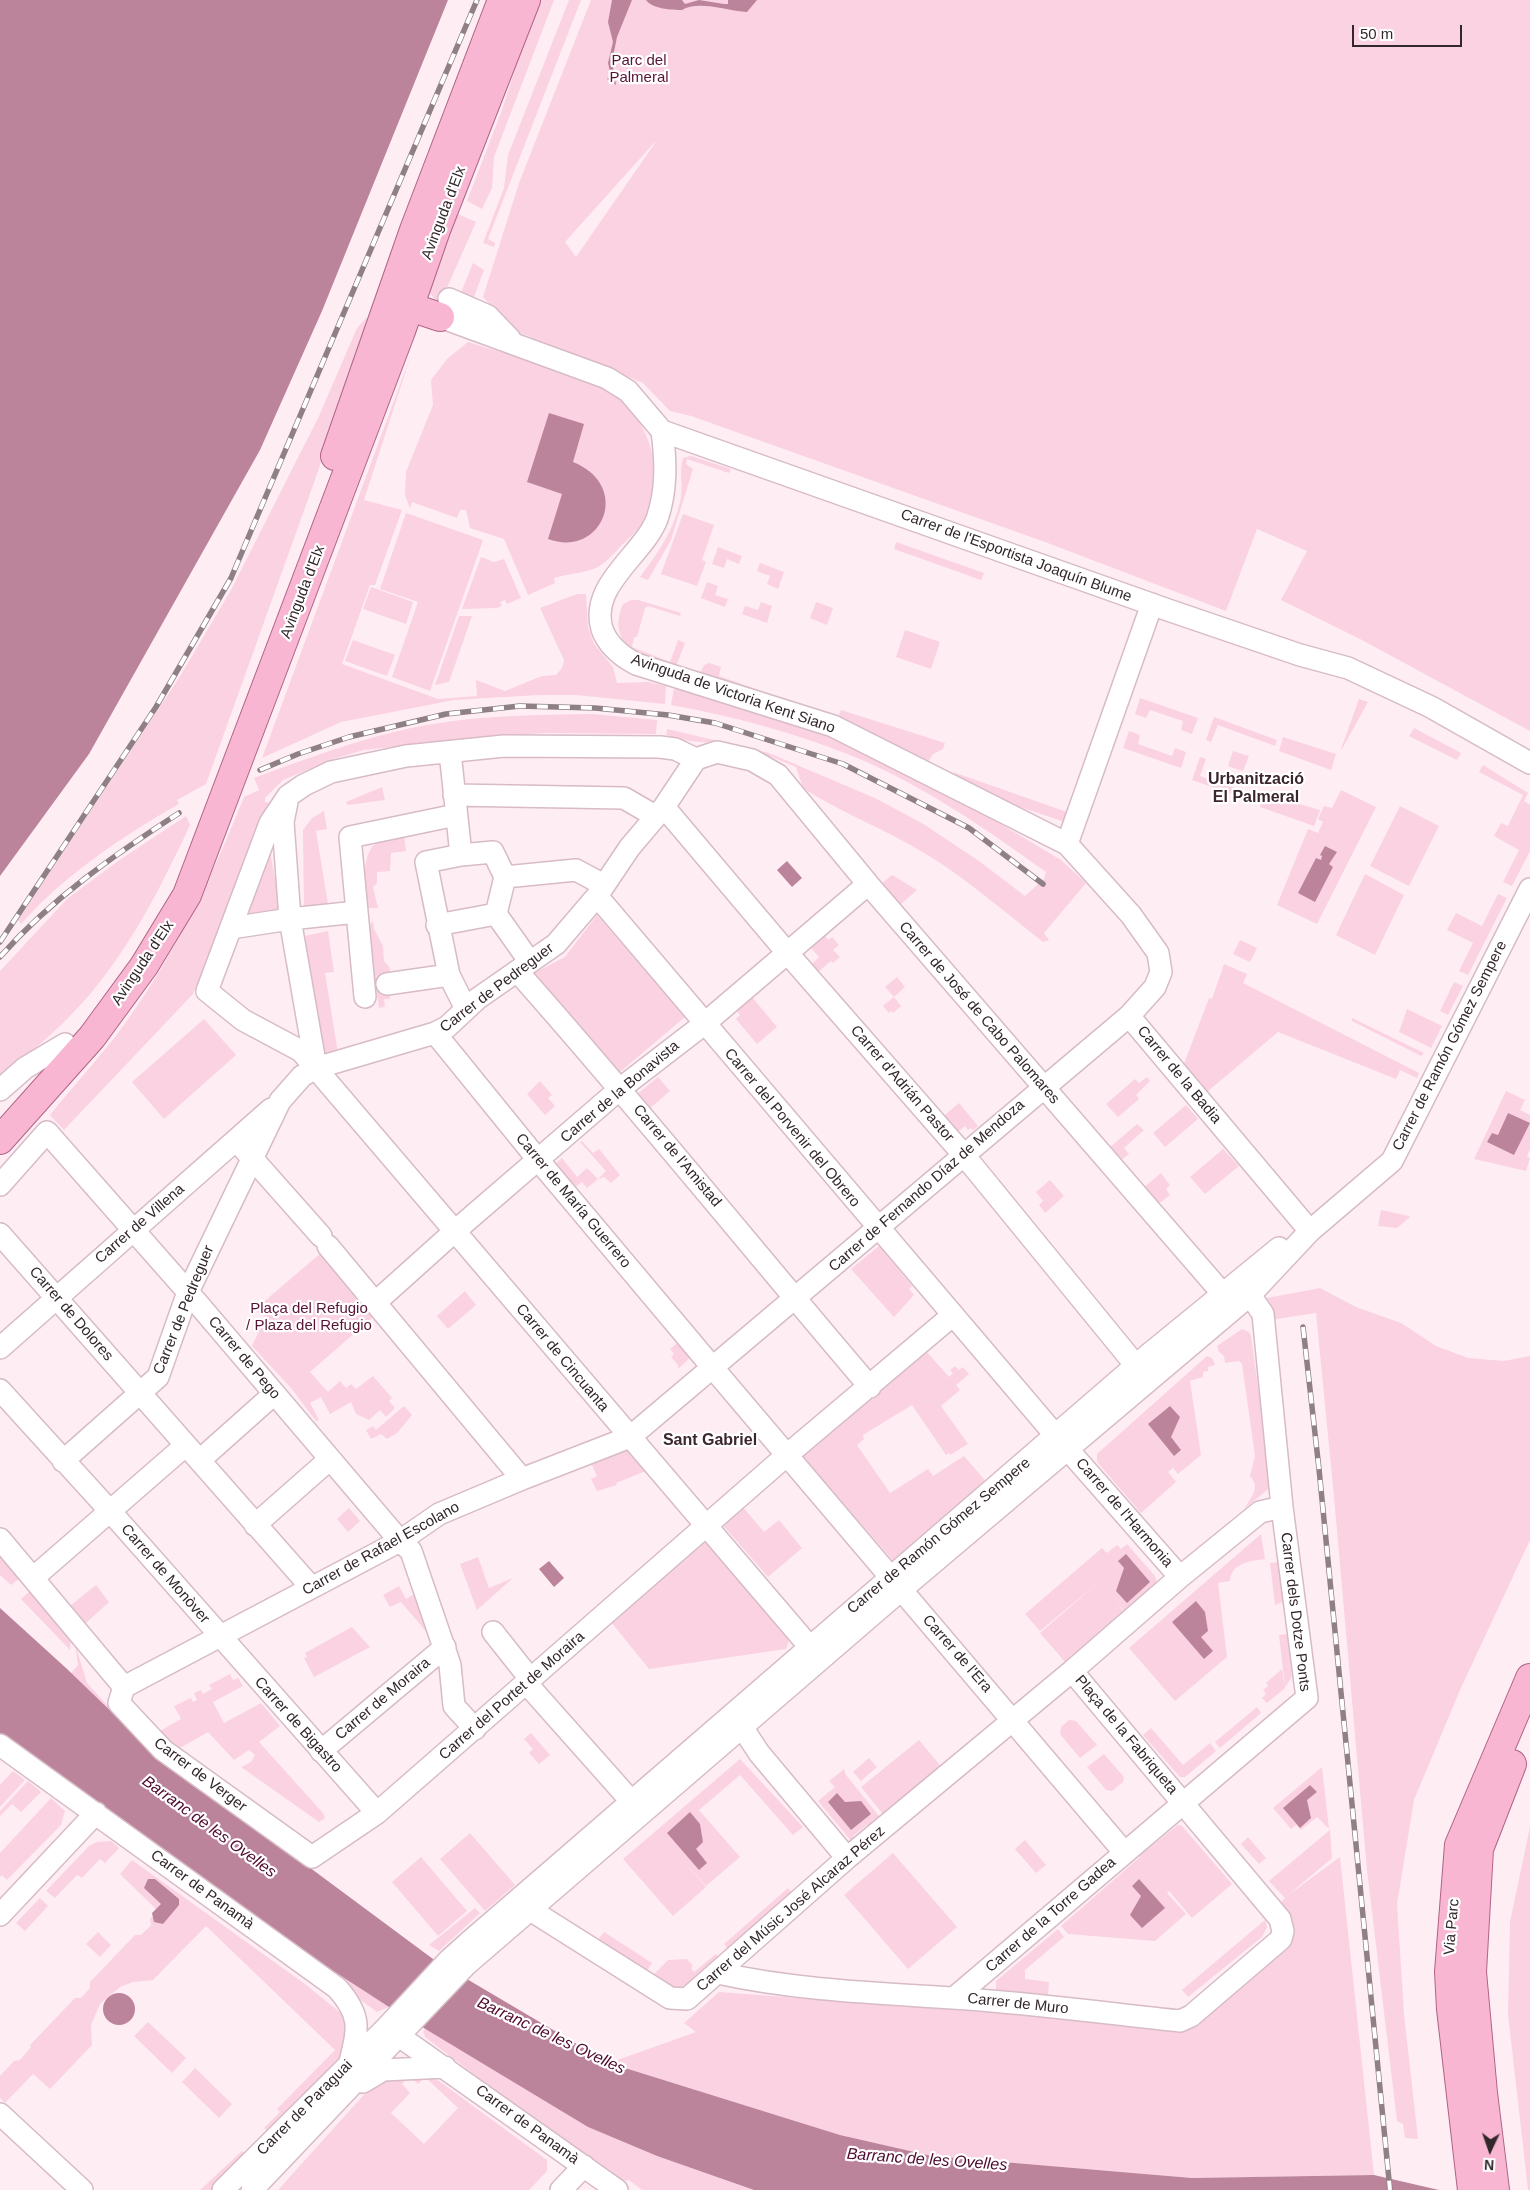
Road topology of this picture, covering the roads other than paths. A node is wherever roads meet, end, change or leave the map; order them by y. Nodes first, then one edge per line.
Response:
1 (526, 0) edge
2 (497, 12) edge
3 (445, 308) joint
4 (399, 314) junction
5 (662, 431) junction
6 (1152, 604) junction
7 (450, 752) junction
8 (696, 759) junction
9 (1530, 764) edge
10 (288, 796) junction
11 (455, 805) junction
12 (659, 812) junction
13 (1067, 844) junction
14 (461, 855) junction
15 (506, 877) junction
16 (868, 884) junction
17 (1530, 889) edge
18 (600, 891) junction
19 (357, 912) junction
20 (496, 914) junction
21 (290, 919) junction
22 (438, 925) junction
23 (230, 928) junction
24 (786, 952) junction
25 (524, 966) junction
26 (449, 975) junction
27 (387, 984) dead end
28 (365, 997) dead end
29 (466, 1009) junction
30 (1129, 1016) junction
31 (704, 1024) junction
32 (435, 1033) junction
33 (65, 1044) junction
34 (316, 1068) junction
35 (1043, 1086) junction
36 (621, 1088) junction
37 (0, 1090) edge
38 (280, 1101) junction
39 (0, 1116) edge
40 (0, 1140) edge
41 (236, 1140) junction
42 (963, 1154) junction
43 (252, 1158) junction
44 (538, 1160) junction
45 (0, 1185) edge
46 (877, 1227) junction
47 (134, 1229) junction
48 (455, 1231) junction
49 (1310, 1231) junction
50 (0, 1234) edge
51 (188, 1292) junction
52 (1222, 1293) junction
53 (56, 1296) junction
54 (1250, 1296) junction
55 (795, 1300) junction
56 (376, 1302) junction
57 (953, 1316) junction
58 (0, 1348) edge
59 (712, 1367) junction
60 (1138, 1370) junction
61 (870, 1387) junction
62 (0, 1390) edge
63 (141, 1394) junction
64 (274, 1394) junction
65 (1091, 1430) junction
66 (630, 1437) junction
67 (1062, 1442) junction
68 (186, 1445) junction
69 (787, 1455) junction
70 (330, 1459) junction
71 (200, 1460) junction
72 (64, 1461) junction
73 (522, 1479) junction
74 (1282, 1507) junction
75 (110, 1511) junction
76 (255, 1525) junction
77 (707, 1527) junction
78 (0, 1539) edge
79 (400, 1541) junction
80 (1180, 1577) junction
81 (33, 1578) junction
82 (896, 1584) junction
83 (311, 1588) junction
84 (493, 1632) dead end
85 (220, 1637) junction
86 (809, 1646) junction
87 (445, 1647) junction
88 (1072, 1671) junction
89 (1530, 1678) edge
90 (529, 1682) junction
91 (124, 1686) junction
92 (741, 1705) junction
93 (1013, 1719) junction
94 (1530, 1721) edge
95 (742, 1727) junction
96 (475, 1729) junction
97 (0, 1744) edge
98 (321, 1751) junction
99 (1183, 1803) junction
100 (632, 1811) junction
101 (96, 1813) junction
102 (377, 1813) junction
103 (1124, 1852) junction
104 (312, 1857) joint
105 (847, 1858) junction
106 (530, 1909) junction
107 (0, 1915) edge
108 (469, 1942) junction
109 (456, 1964) junction
110 (718, 1973) junction
111 (954, 1998) junction
112 (394, 2031) junction
113 (350, 2063) junction
114 (445, 2067) junction
115 (343, 2094) junction
116 (0, 2114) edge
117 (1479, 2151) junction
118 (584, 2166) junction
119 (82, 2190) edge
120 (223, 2190) edge
121 (252, 2190) edge
122 (561, 2190) edge
123 (617, 2190) edge
124 (1472, 2190) edge
125 (1495, 2190) edge

1 - 4 main road, Avinguda d'Elx
2 - 4 main road
3 - 4 main road
3 - 5 street
4 - 33 main road, Avinguda d'Elx
4 - 40 main road, Avinguda d'Elx
5 - 6 street, Carrer de l'Esportista Joaquín Blume
5 - 13 street, Avinguda de Victoria Kent Siano
6 - 9 street, Carrer de l'Esportista Joaquín Blume
6 - 13 street
7 - 8 street
7 - 10 street
7 - 11 street
8 - 12 street, Carrer de Pedreguer
8 - 16 street, Carrer de José de Cabo Palomares
10 - 21 street
10 - 23 street
11 - 12 street
11 - 14 street
11 - 19 street
12 - 18 street, Carrer de Pedreguer
12 - 24 street, Carrer d'Adrián Pastor
13 - 30 street, Carrer de la Badia
14 - 15 street
14 - 22 street
15 - 18 street
15 - 20 street
16 - 24 street, Carrer de la Bonavista
16 - 35 street, Carrer de José de Cabo Palomares
17 - 49 street, Carrer de Ramón Gómez Sempere
18 - 25 street, Carrer de Pedreguer
18 - 31 street, Carrer del Porvenir del Obrero
19 - 21 street
19 - 28 street
20 - 22 street
20 - 25 street, Carrer de l'Amistad
21 - 23 street
21 - 34 street
22 - 26 street
23 - 34 street, Carrer de Cincuanta
24 - 31 street, Carrer de la Bonavista
24 - 42 street, Carrer d'Adrián Pastor
25 - 29 street, Carrer de Pedreguer
25 - 36 street, Carrer de l'Amistad
26 - 27 street
26 - 29 street
29 - 32 street, Carrer de Pedreguer
30 - 35 street, Carrer de Fernando Díaz de Mendoza
30 - 49 street, Carrer de la Badia
31 - 36 street, Carrer de la Bonavista
31 - 46 street, Carrer del Porvenir del Obrero
32 - 34 street, Carrer de Pedreguer
32 - 44 street, Carrer de María Guerrero
33 - 37 street, Avinguda d'Elx
33 - 39 main road, Avinguda d'Elx
34 - 38 street, Carrer de Pedreguer
34 - 48 street, Carrer de Cincuanta
35 - 42 street, Carrer de Fernando Díaz de Mendoza
35 - 52 street, Carrer de José de Cabo Palomares
36 - 44 street, Carrer de la Bonavista
36 - 55 street, Carrer de l'Amistad
38 - 41 street, Carrer de Villena
38 - 43 street, Carrer de Pedreguer
41 - 43 street
41 - 47 street, Carrer de Villena
42 - 46 street, Carrer de Fernando Díaz de Mendoza
42 - 60 street, Carrer d'Adrián Pastor
43 - 51 street, Carrer de Pedreguer
43 - 56 street
44 - 48 street, Carrer de la Bonavista
44 - 59 street, Carrer de María Guerrero
45 - 47 street, Carrer de Pego
46 - 55 street, Carrer de Fernando Díaz de Mendoza
46 - 57 street, Carrer del Porvenir del Obrero
47 - 51 street, Carrer de Pego
47 - 53 street, Carrer de Villena
48 - 56 street, Carrer de la Bonavista
48 - 66 street, Carrer de Cincuanta
49 - 52 street, Carrer de Ramón Gómez Sempere
49 - 54 street, Carrer de Ramón Gómez Sempere
50 - 53 street, Carrer de Dolores
51 - 63 street, Carrer de Pedreguer
51 - 64 street, Carrer de Pego
52 - 54 street
52 - 60 street, Carrer de Ramón Gómez Sempere
53 - 58 street, Carrer de Villena
53 - 63 street, Carrer de Dolores
54 - 65 street, Carrer de Ramón Gómez Sempere
54 - 74 street, Carrer dels Dotze Ponts
55 - 59 street, Carrer de Fernando Díaz de Mendoza
55 - 61 street, Carrer de l'Amistad
56 - 73 street
57 - 61 street, Carrer del Portet de Moraira
57 - 67 street, Carrer del Porvenir del Obrero
59 - 66 street, Carrer de Rafael Escolano
59 - 69 street, Carrer de María Guerrero
60 - 65 street, Carrer de Ramón Gómez Sempere
60 - 67 street, Carrer de Ramón Gómez Sempere
61 - 69 street, Carrer del Portet de Moraira
62 - 72 street
63 - 68 street, Carrer de Dolores
63 - 72 street, Carrer de Pedreguer
64 - 70 street, Carrer de Pego
64 - 71 street
65 - 67 street, Carrer de Ramón Gómez Sempere
66 - 73 street, Carrer de Rafael Escolano
66 - 77 street, Carrer de Cincuanta
67 - 80 street, Carrer de l'Harmonia
67 - 82 street, Carrer de Ramón Gómez Sempere
68 - 71 street
68 - 75 street
69 - 77 street, Carrer del Portet de Moraira
69 - 82 street
70 - 76 street
70 - 79 street, Carrer de Pego
71 - 76 street
72 - 75 street, Carrer de Monòver
73 - 79 street, Carrer de Rafael Escolano
74 - 80 street
74 - 99 street, Carrer dels Dotze Ponts
75 - 81 street
75 - 85 street, Carrer de Monòver
76 - 83 street
77 - 86 street, Carrer de Cincuanta
77 - 90 street, Carrer del Portet de Moraira
78 - 81 street
79 - 83 street, Carrer de Rafael Escolano
79 - 87 street, Carrer de Pego
80 - 88 street
81 - 91 street
82 - 86 street, Carrer de Ramón Gómez Sempere
82 - 93 street, Carrer de l'Era
82 - 95 street, Carrer de Ramón Gómez Sempere
83 - 85 street, Carrer de Rafael Escolano
84 - 90 street
85 - 91 street, Carrer de Rafael Escolano
85 - 98 street, Carrer de Bigastro
86 - 92 street, Carrer de Ramón Gómez Sempere
87 - 96 street, Carrer de Pego
87 - 98 street, Carrer de Moraira
88 - 93 street, Plaça de la Fabriqueta
88 - 99 street, Plaça de la Fabriqueta
89 - 117 main road, Via Parc
90 - 96 street, Carrer del Portet de Moraira
90 - 100 street
91 - 104 street, Carrer de Verger
92 - 95 street
92 - 100 street, Carrer de Ramón Gómez Sempere
93 - 103 street
93 - 105 street, Carrer del Músic José Alcaraz Pérez
94 - 117 main road, Via Parc
95 - 100 street, Carrer de Ramón Gómez Sempere
95 - 105 street
96 - 102 street, Carrer del Portet de Moraira
97 - 101 street, Carrer de Panamà
98 - 102 street, Carrer de Bigastro
99 - 103 street, Plaça de la Fabriqueta
99 - 111 street, Carrer de Muro
100 - 106 street, Carrer de Ramón Gómez Sempere
100 - 108 street, Carrer de Ramón Gómez Sempere
101 - 107 street
101 - 113 street, Carrer de Panamà
102 - 104 street, Carrer del Portet de Moraira
103 - 111 street, Carrer de la Torre Gadea
105 - 110 street, Carrer del Músic José Alcaraz Pérez
106 - 108 street, Carrer de Ramón Gómez Sempere
106 - 109 street, Carrer de Ramón Gómez Sempere
106 - 110 street, Carrer del Músic José Alcaraz Pérez
108 - 109 street, Carrer de Ramón Gómez Sempere
109 - 112 street, Carrer de Ramón Gómez Sempere
110 - 111 street, Carrer de Muro
112 - 113 street, Carrer de Paraguai
112 - 114 street, Carrer de Panamà
112 - 115 street, Carrer de Paraguai
113 - 120 street, Carrer de Paraguai
114 - 115 street, Carrer de Paraguai
114 - 118 street, Carrer de Panamà
115 - 121 street, Carrer de Paraguai
116 - 119 street
117 - 124 main road, Via Parc
117 - 125 main road, Via Parc
118 - 122 street
118 - 123 street, Carrer de Panamà

